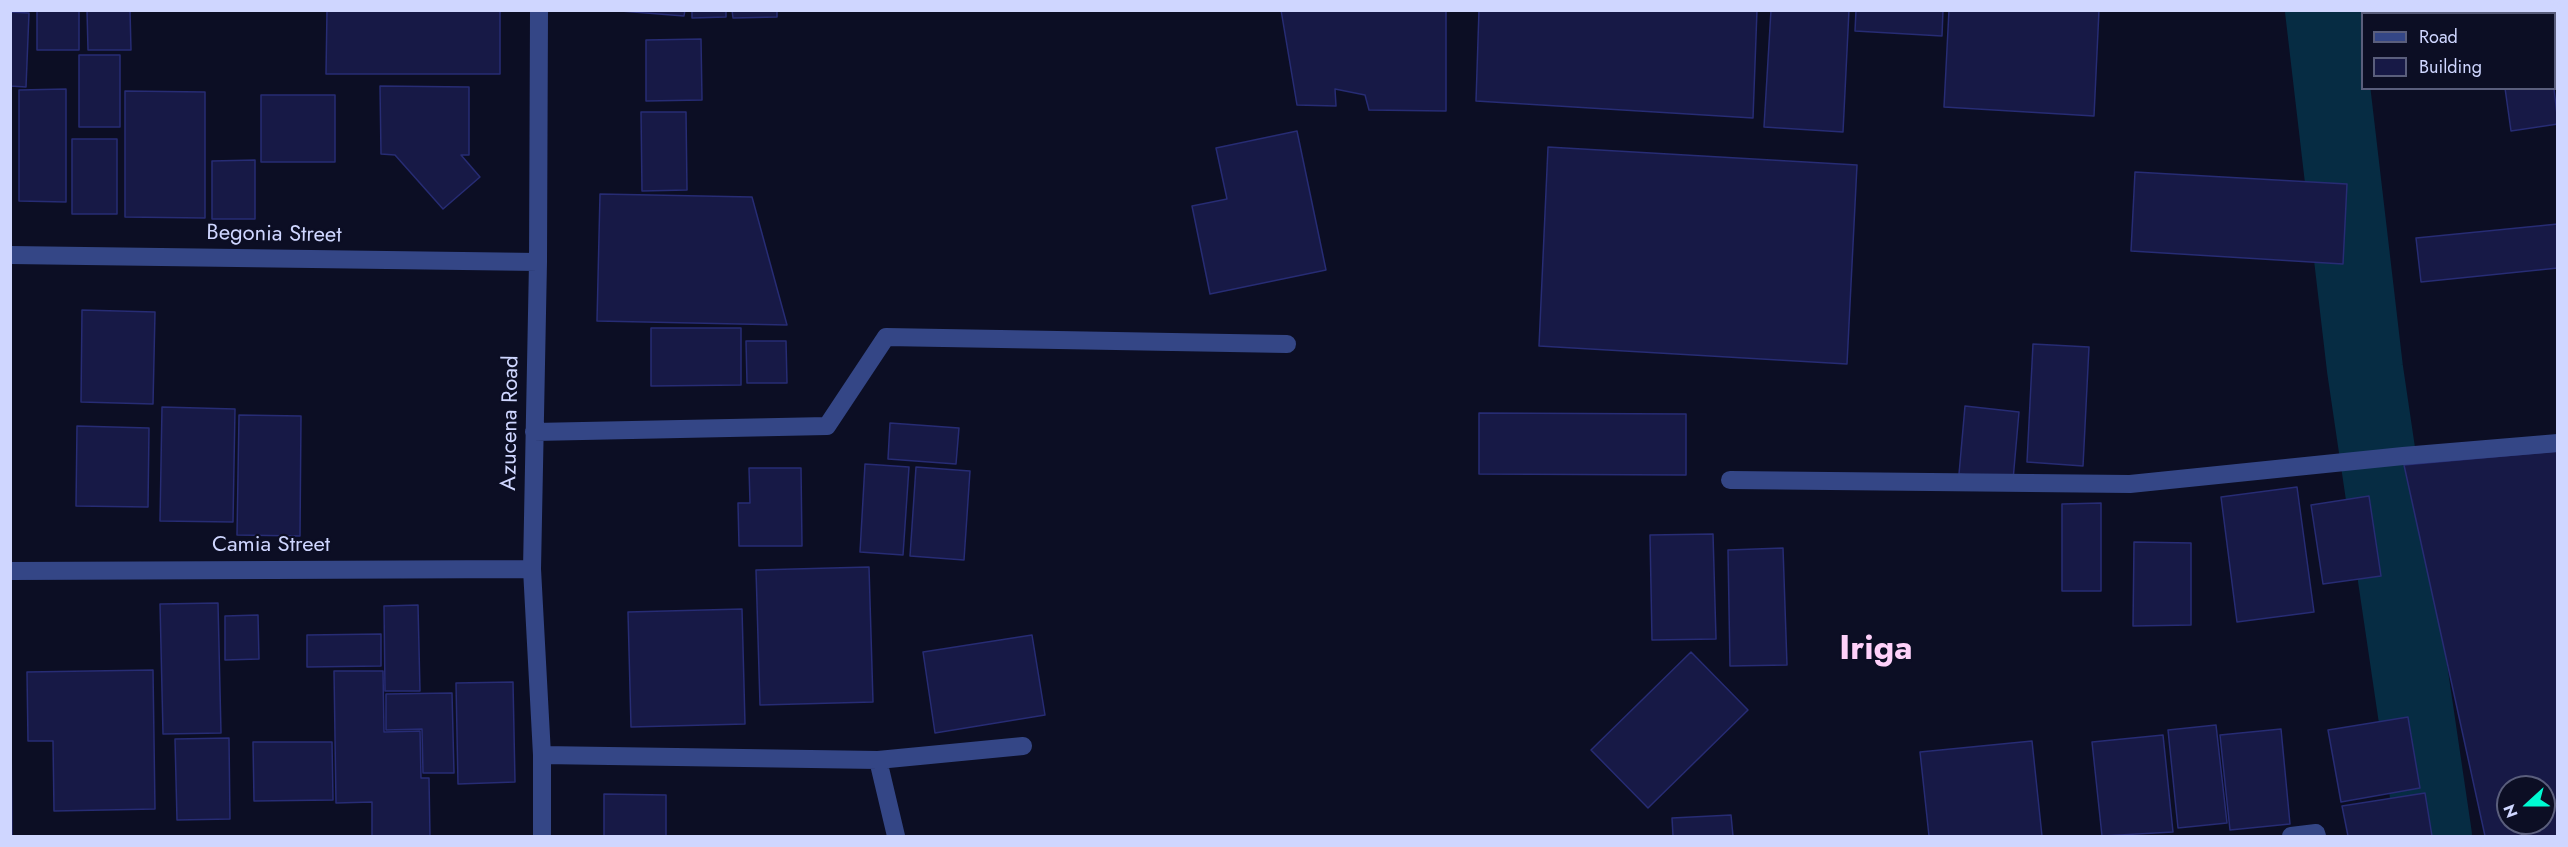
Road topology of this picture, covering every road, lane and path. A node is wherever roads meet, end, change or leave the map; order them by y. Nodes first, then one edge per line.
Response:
1 (538, 10) edge
2 (10, 255) edge
3 (538, 262) junction
4 (1287, 344) dead end
5 (534, 432) junction
6 (2558, 443) edge
7 (1730, 480) dead end
8 (532, 569) junction
9 (10, 571) edge
10 (1023, 746) dead end
11 (542, 755) junction
12 (878, 760) junction
13 (542, 837) edge
14 (896, 837) edge
15 (2291, 837) edge
16 (2317, 837) edge

1 - 3 street, Azucena Road
2 - 3 street, Begonia Street
3 - 5 street, Azucena Road
4 - 5 street
5 - 8 street, Azucena Road
6 - 7 street
8 - 9 street, Camia Street
8 - 11 street, Azucena Road
10 - 12 street
11 - 12 street
11 - 13 street, Azucena Road
12 - 14 street
15 - 16 street

